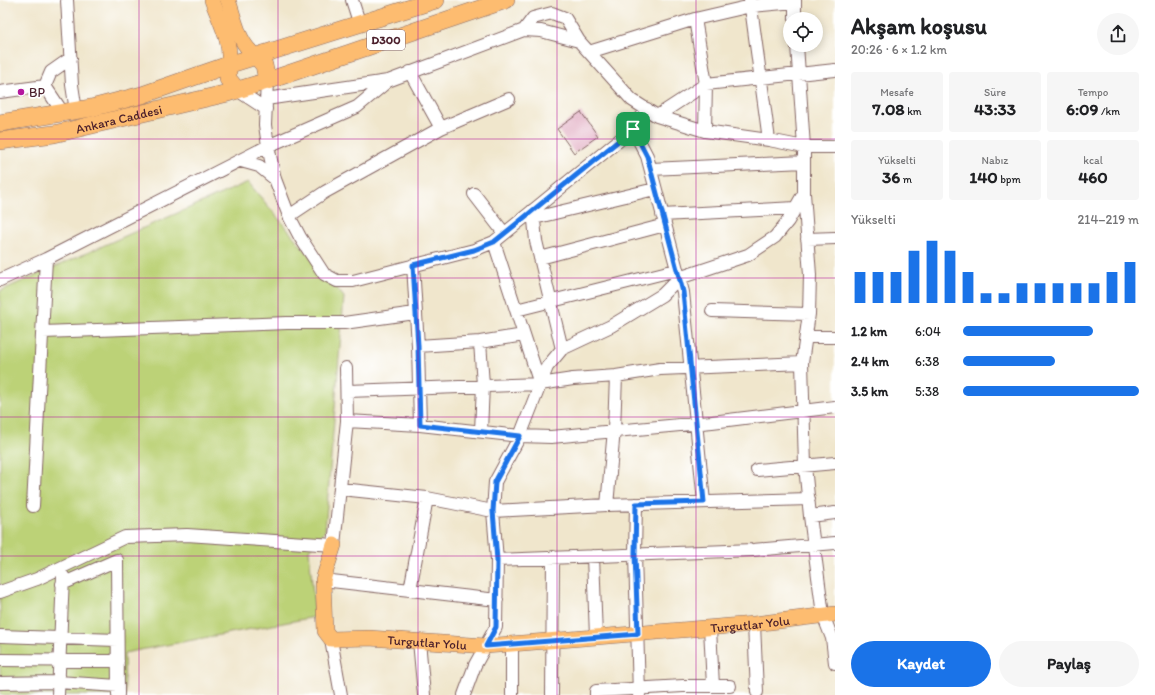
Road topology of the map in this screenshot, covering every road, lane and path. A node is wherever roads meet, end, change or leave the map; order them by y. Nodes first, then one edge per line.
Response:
1 (67, 0) edge
2 (212, 0) edge
3 (228, 0) edge
4 (352, 0) edge
5 (436, 0) edge
6 (506, 0) edge
7 (795, 1) edge
8 (750, 3) edge
9 (795, 12) edge
10 (695, 19) junction
11 (360, 25) junction
12 (524, 30) junction
13 (579, 41) junction
14 (589, 52) junction
15 (798, 52) edge
16 (256, 56) junction
17 (71, 58) junction
18 (228, 65) junction
19 (835, 70) edge
20 (410, 72) junction
21 (799, 73) junction
22 (761, 78) junction
23 (267, 81) junction
24 (388, 81) junction
25 (706, 84) junction
26 (46, 86) junction
27 (237, 90) junction
28 (0, 92) edge
29 (509, 99) dead end
30 (266, 104) junction
31 (70, 112) junction
32 (652, 112) junction
33 (0, 123) edge
34 (442, 128) junction
35 (633, 129) junction
36 (705, 131) junction
37 (769, 140) junction
38 (0, 141) edge
39 (268, 146) junction
40 (804, 147) junction
41 (835, 147) edge
42 (240, 161) junction
43 (804, 162) junction
44 (651, 169) junction
45 (275, 179) junction
46 (655, 188) junction
47 (804, 193) junction
48 (474, 194) dead end
49 (796, 208) junction
50 (533, 214) junction
51 (289, 216) junction
52 (663, 220) junction
53 (504, 233) junction
54 (835, 238) edge
55 (807, 239) junction
56 (494, 242) junction
57 (540, 258) junction
58 (46, 260) junction
59 (413, 265) junction
60 (678, 274) junction
61 (0, 280) edge
62 (551, 301) junction
63 (516, 310) junction
64 (712, 310) dead end
65 (415, 313) junction
66 (809, 314) junction
67 (42, 332) junction
68 (524, 335) junction
69 (806, 337) junction
70 (835, 337) edge
71 (480, 342) junction
72 (418, 346) junction
73 (562, 349) junction
74 (802, 363) junction
75 (346, 368) dead end
76 (692, 368) junction
77 (616, 376) junction
78 (540, 384) junction
79 (483, 385) junction
80 (419, 387) junction
81 (348, 391) junction
82 (835, 407) edge
83 (802, 410) junction
84 (347, 421) junction
85 (697, 423) junction
86 (420, 425) junction
87 (614, 430) junction
88 (481, 431) junction
89 (520, 436) junction
90 (835, 463) edge
91 (805, 466) junction
92 (757, 470) dead end
93 (341, 489) junction
94 (427, 498) junction
95 (809, 499) junction
96 (704, 502) junction
97 (636, 504) junction
98 (607, 505) junction
99 (33, 506) dead end
100 (493, 511) junction
101 (835, 513) edge
102 (810, 516) junction
103 (835, 543) edge
104 (334, 545) junction
105 (814, 546) junction
106 (635, 554) junction
107 (593, 556) junction
108 (553, 557) junction
109 (497, 560) junction
110 (63, 566) junction
111 (322, 580) junction
112 (62, 584) junction
113 (410, 590) junction
114 (0, 592) edge
115 (497, 600) junction
116 (829, 614) edge
117 (754, 624) junction
118 (710, 628) junction
119 (638, 634) junction
120 (0, 636) edge
121 (596, 637) junction
122 (60, 638) junction
123 (331, 639) junction
124 (117, 640) junction
125 (552, 640) junction
126 (419, 641) junction
127 (512, 644) junction
128 (486, 646) junction
129 (0, 660) edge
130 (59, 660) junction
131 (118, 661) junction
132 (835, 663) edge
133 (58, 682) junction
134 (0, 683) edge
135 (713, 686) junction
136 (730, 686) dead end
137 (118, 690) edge
138 (639, 692) edge
139 (757, 692) dead end
140 (58, 695) edge
141 (341, 695) edge
142 (424, 695) edge
143 (464, 695) edge
144 (512, 695) edge
145 (552, 695) edge
146 (596, 695) edge

1 - 17 street
2 - 18 main road
3 - 16 main road
4 - 11 street
5 - 11 highway, Ankara Caddesi / D300
6 - 23 highway, Ankara Caddesi / D300
7 - 8 street
7 - 9 street
8 - 10 street
8 - 22 street
10 - 14 street
10 - 25 street
11 - 16 highway, Ankara Caddesi / D300
12 - 13 street
12 - 13 street
12 - 20 street
13 - 14 street
14 - 32 street
15 - 21 street
16 - 18 highway, Ankara Caddesi / D300
16 - 23 highway
17 - 26 street
17 - 31 street
18 - 27 highway
18 - 31 highway, Ankara Caddesi / D300
19 - 21 street
20 - 24 street
20 - 34 street
21 - 22 street
21 - 40 street
22 - 25 street
22 - 37 street
23 - 27 highway, Ankara Caddesi / D300
23 - 30 street
24 - 30 street
24 - 39 street
25 - 32 street
25 - 36 street
26 - 28 street
26 - 31 street
27 - 30 street
27 - 38 highway, Ankara Caddesi / D300
29 - 34 street
30 - 39 street
31 - 33 highway, Ankara Caddesi / D300
32 - 35 street
32 - 36 street
34 - 51 street
35 - 44 street
35 - 50 street
36 - 37 street
37 - 40 street
39 - 42 street
39 - 45 street
40 - 41 street
40 - 43 street
42 - 45 street
42 - 58 street
43 - 44 street
43 - 47 street
44 - 46 street
45 - 51 street
46 - 50 street
46 - 52 street
47 - 49 street
47 - 55 street
48 - 53 street
49 - 52 street
49 - 60 street
50 - 53 street
50 - 57 street
51 - 59 street
52 - 57 street
52 - 60 street
53 - 56 street
54 - 55 street
55 - 66 street
56 - 59 street
56 - 63 street
57 - 62 street
58 - 61 street
58 - 67 street
59 - 65 street
60 - 62 street
60 - 73 street
60 - 76 street
62 - 63 street
62 - 73 street
63 - 68 street
64 - 66 street
65 - 67 street
65 - 72 street
66 - 69 street
67 - 99 street
68 - 71 street
68 - 78 street
69 - 70 street
69 - 74 street
71 - 72 street
71 - 79 street
72 - 80 street
73 - 78 street
74 - 76 street
74 - 83 street
75 - 81 street
76 - 77 street
76 - 85 street
77 - 78 street
77 - 87 street
78 - 79 street
78 - 89 street
79 - 80 street
79 - 88 street
80 - 81 street
80 - 86 street
81 - 84 street
82 - 83 street
83 - 85 street
83 - 91 street
84 - 86 street
84 - 93 street
85 - 87 street
85 - 96 street
86 - 88 street
87 - 89 street
87 - 98 street
88 - 89 street
89 - 100 street
90 - 91 street
91 - 92 street
91 - 95 street
93 - 94 street
93 - 104 street
94 - 100 street
94 - 113 street
95 - 96 street
95 - 102 street
96 - 97 street
97 - 98 street
97 - 106 street
98 - 100 street
100 - 109 street
101 - 102 street
102 - 105 street
103 - 105 street
104 - 110 street
104 - 111 main road
105 - 106 street
105 - 116 street
106 - 107 street
106 - 119 street
107 - 108 street
107 - 121 street
108 - 109 street
108 - 125 street
109 - 115 street
110 - 112 street
110 - 114 street
111 - 113 street
111 - 123 main road
112 - 122 street
112 - 124 street
113 - 115 street
115 - 128 street
116 - 117 main road, Turgutlar Yolu
116 - 132 street
117 - 118 main road, Turgutlar Yolu
117 - 139 street
118 - 119 main road, Turgutlar Yolu
118 - 135 street
119 - 121 main road, Turgutlar Yolu
119 - 138 street
120 - 122 street
121 - 125 main road, Turgutlar Yolu
122 - 124 street
122 - 130 street
123 - 126 main road, Turgutlar Yolu
123 - 141 street
124 - 131 street
125 - 127 main road, Turgutlar Yolu
125 - 145 street
126 - 128 main road, Turgutlar Yolu
126 - 142 street
127 - 128 main road, Turgutlar Yolu
127 - 144 street
128 - 143 street
129 - 130 street
130 - 131 street
130 - 133 street
131 - 137 street
133 - 134 street
133 - 137 street
133 - 140 street
135 - 136 street
135 - 138 street
138 - 146 street

